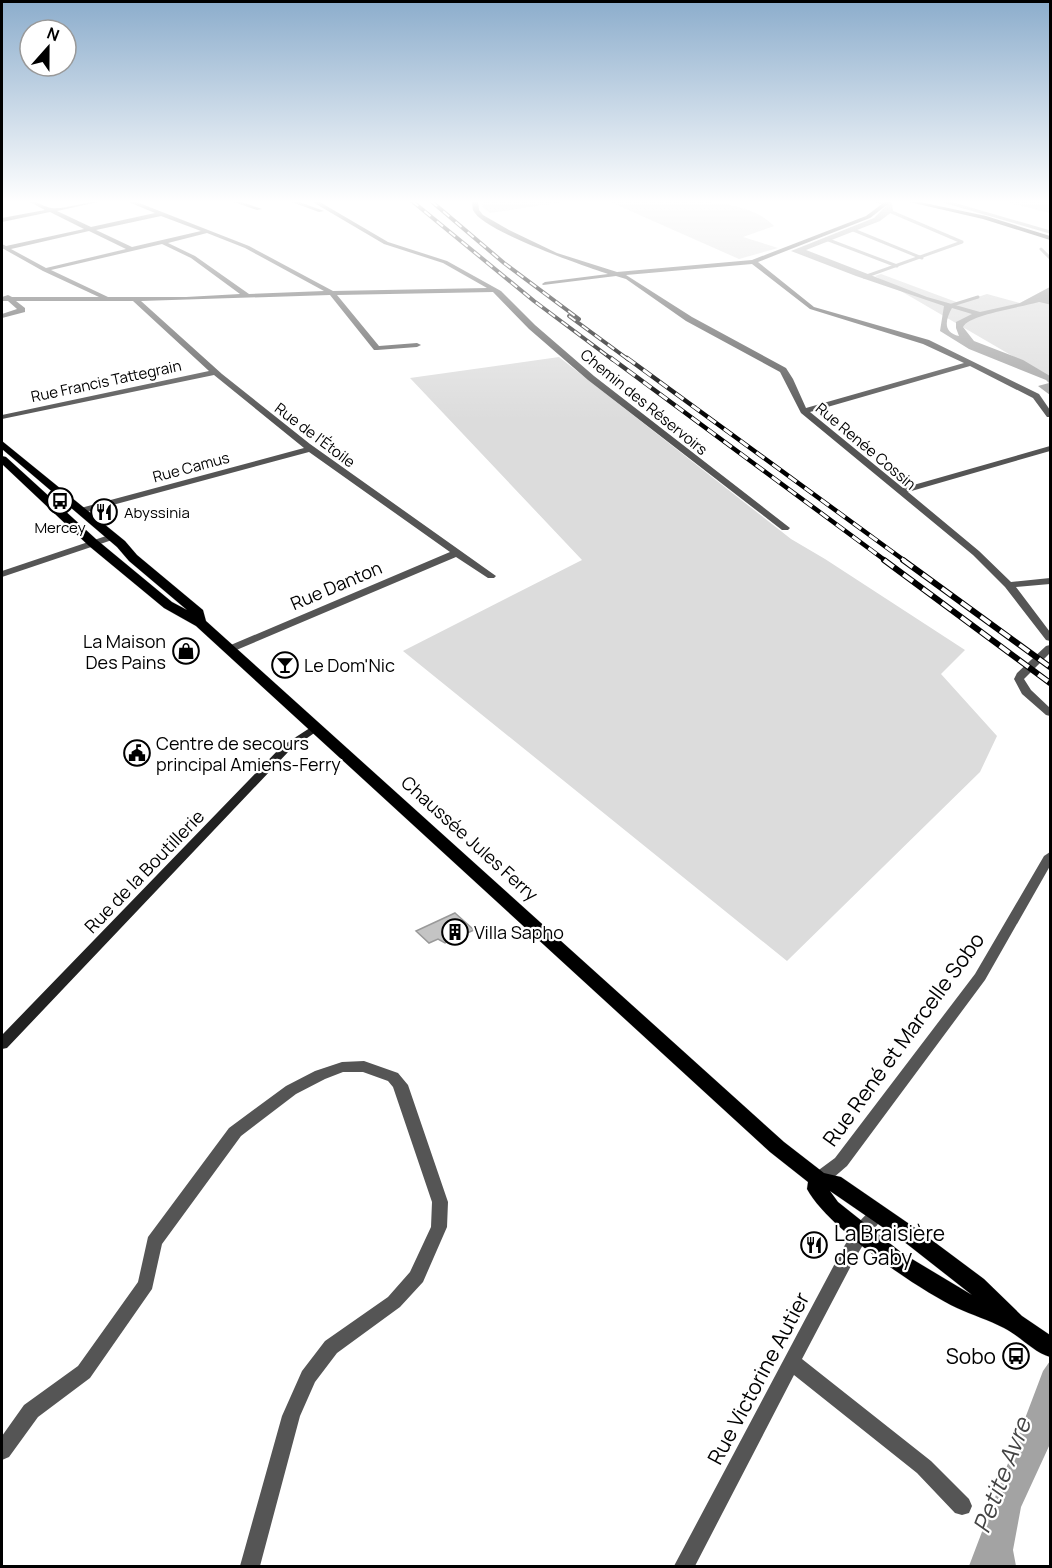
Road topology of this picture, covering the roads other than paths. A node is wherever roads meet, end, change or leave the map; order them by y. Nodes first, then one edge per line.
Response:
1 (54, 274) edge
2 (218, 274) edge
3 (297, 274) edge
4 (466, 274) edge
5 (619, 274) edge
6 (620, 274) edge
7 (771, 274) edge
8 (545, 284) dead end
9 (494, 290) junction
10 (505, 290) dead end
11 (2, 293) edge
12 (332, 293) junction
13 (246, 295) junction
14 (2, 299) edge
15 (11, 299) junction
16 (108, 299) junction
17 (136, 300) junction
18 (2, 316) edge
19 (417, 345) dead end
20 (970, 364) junction
21 (216, 372) junction
22 (804, 411) junction
23 (1050, 415) edge
24 (2, 417) edge
25 (2, 444) edge
26 (1050, 448) edge
27 (309, 449) junction
28 (2, 459) edge
29 (900, 492) junction
30 (80, 511) junction
31 (785, 528) dead end
32 (112, 537) junction
33 (93, 543) junction
34 (456, 553) junction
35 (2, 574) edge
36 (491, 576) dead end
37 (1050, 581) edge
38 (1009, 585) junction
39 (201, 623) junction
40 (1050, 638) edge
41 (230, 649) junction
42 (1048, 650) edge
43 (1050, 713) edge
44 (316, 727) junction
45 (1050, 856) edge
46 (2, 1044) edge
47 (818, 1179) junction
48 (877, 1215) junction
49 (861, 1233) junction
50 (1014, 1323) junction
51 (1050, 1347) edge
52 (792, 1362) junction
53 (2, 1451) edge
54 (962, 1506) dead end
55 (250, 1566) edge
56 (684, 1566) edge

1 - 16 street
2 - 13 street
3 - 12 street
4 - 9 street, Chemin des Réservoirs
5 - 8 street
6 - 22 street, Rue Renée Cossin
7 - 20 street
9 - 10 street
9 - 12 street
9 - 31 street, Chemin des Réservoirs
11 - 15 street
12 - 13 street
12 - 19 street
13 - 17 street
14 - 15 street
15 - 16 street
15 - 18 street
16 - 17 street
17 - 21 street, Rue de l'Étoile
20 - 22 street
20 - 23 street
21 - 24 street, Rue Francis Tattegrain
21 - 27 street, Rue de l'Étoile
22 - 29 street, Rue Renée Cossin
25 - 30 main road, Chaussée Jules Ferry
26 - 29 street
27 - 30 street, Rue Camus
27 - 34 street, Rue de l'Étoile
28 - 33 main road, Chaussée Jules Ferry
29 - 38 street, Rue Renée Cossin
30 - 32 main road, Chaussée Jules Ferry
32 - 33 street
32 - 39 main road, Chaussée Jules Ferry
33 - 35 street
33 - 39 main road, Chaussée Jules Ferry
34 - 36 street, Rue de l'Étoile
34 - 41 street, Rue Danton
37 - 38 street
38 - 40 street, Rue Renée Cossin
39 - 41 main road, Chaussée Jules Ferry
41 - 44 main road, Chaussée Jules Ferry
42 - 43 street
44 - 46 street, Rue de la Boutillerie
44 - 47 main road, Chaussée Jules Ferry
45 - 47 street, Rue René et Marcelle Sobo
47 - 48 main road, Chaussée Jules Ferry
47 - 49 main road, Chaussée Jules Ferry
48 - 49 street, Rue Victorine Autier
48 - 50 main road, Chaussée Jules Ferry
49 - 50 main road, Chaussée Jules Ferry
49 - 52 street, Rue Victorine Autier
50 - 51 main road, Chaussée Jules Ferry
52 - 54 street
52 - 56 street, Rue Victorine Autier
53 - 55 street

